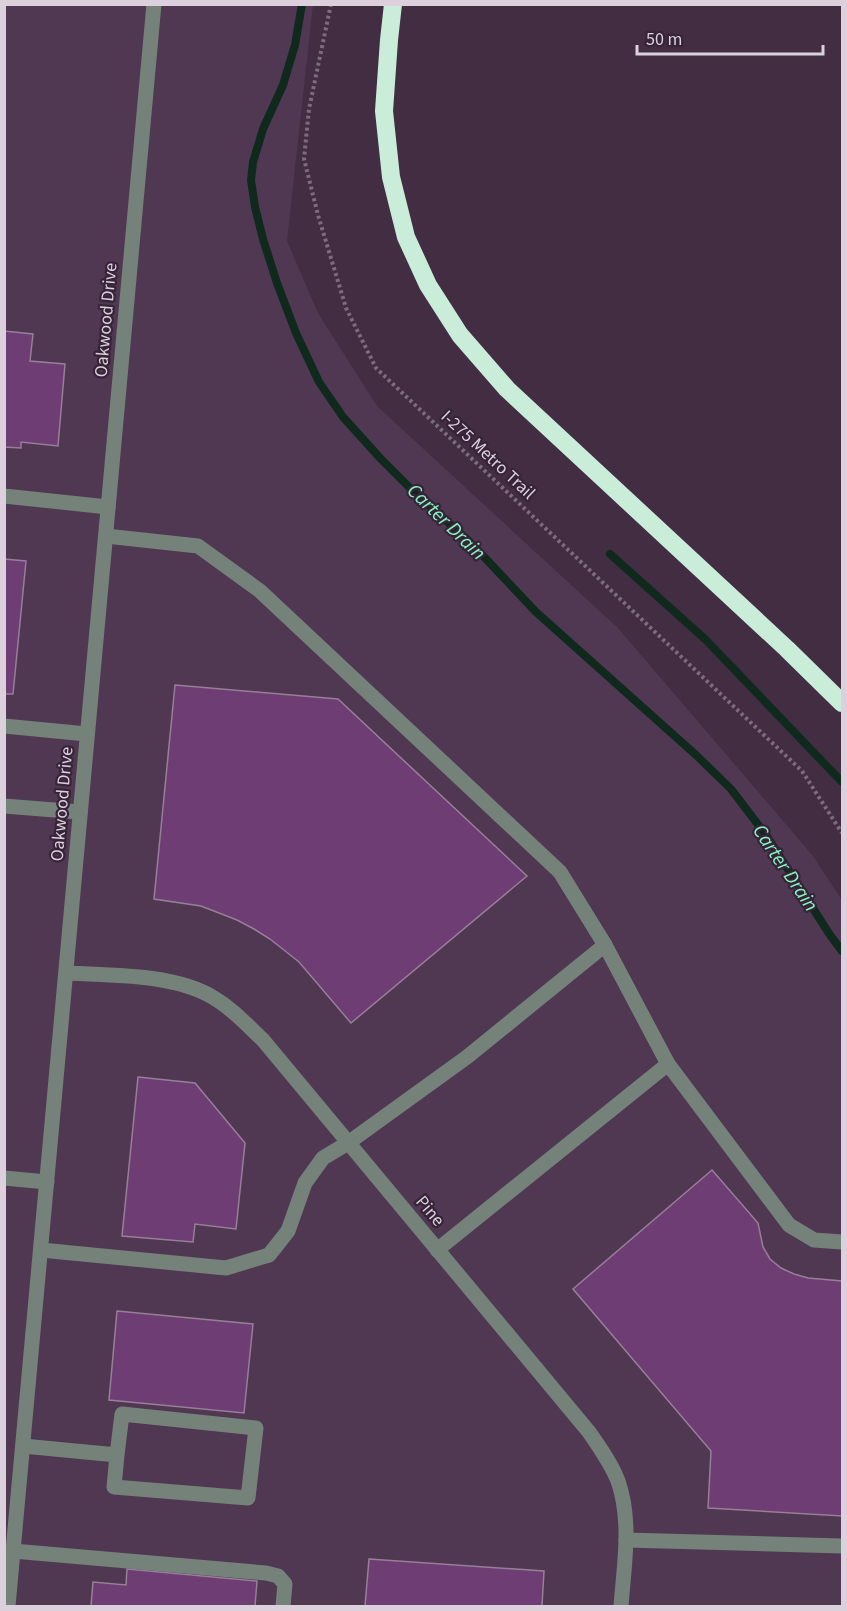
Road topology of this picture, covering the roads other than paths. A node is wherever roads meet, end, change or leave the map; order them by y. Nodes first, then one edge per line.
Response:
1 (154, 4) edge
2 (393, 4) edge
3 (4, 496) edge
4 (108, 507) junction
5 (106, 536) junction
6 (843, 703) edge
7 (4, 726) edge
8 (87, 734) junction
9 (4, 806) edge
10 (80, 812) junction
11 (605, 945) junction
12 (66, 973) junction
13 (668, 1064) junction
14 (348, 1143) junction
15 (4, 1178) edge
16 (47, 1182) junction
17 (843, 1242) edge
18 (40, 1250) junction
19 (438, 1250) junction
20 (23, 1446) junction
21 (117, 1455) junction
22 (626, 1540) junction
23 (11, 1543) edge
24 (843, 1546) edge
25 (8, 1606) edge
26 (282, 1606) edge
27 (621, 1606) edge

1 - 4 street, Oakwood Drive
2 - 6 highway
3 - 4 street
4 - 5 street, Oakwood Drive
5 - 8 street, Oakwood Drive
5 - 11 street
7 - 8 street
8 - 10 street, Oakwood Drive
9 - 10 street
10 - 12 street, Oakwood Drive
11 - 13 street
11 - 14 street
12 - 14 street, Pine
12 - 16 street, Oakwood Drive
13 - 17 street
13 - 19 street
14 - 18 street
14 - 19 street, Pine
15 - 16 street
16 - 18 street, Oakwood Drive
18 - 20 street, Oakwood Drive
19 - 22 street, Pine
20 - 21 street
20 - 23 street, Oakwood Drive
21 - 21 street
22 - 24 street
22 - 27 street, Pine
23 - 25 street, Oakwood Drive
23 - 26 street

